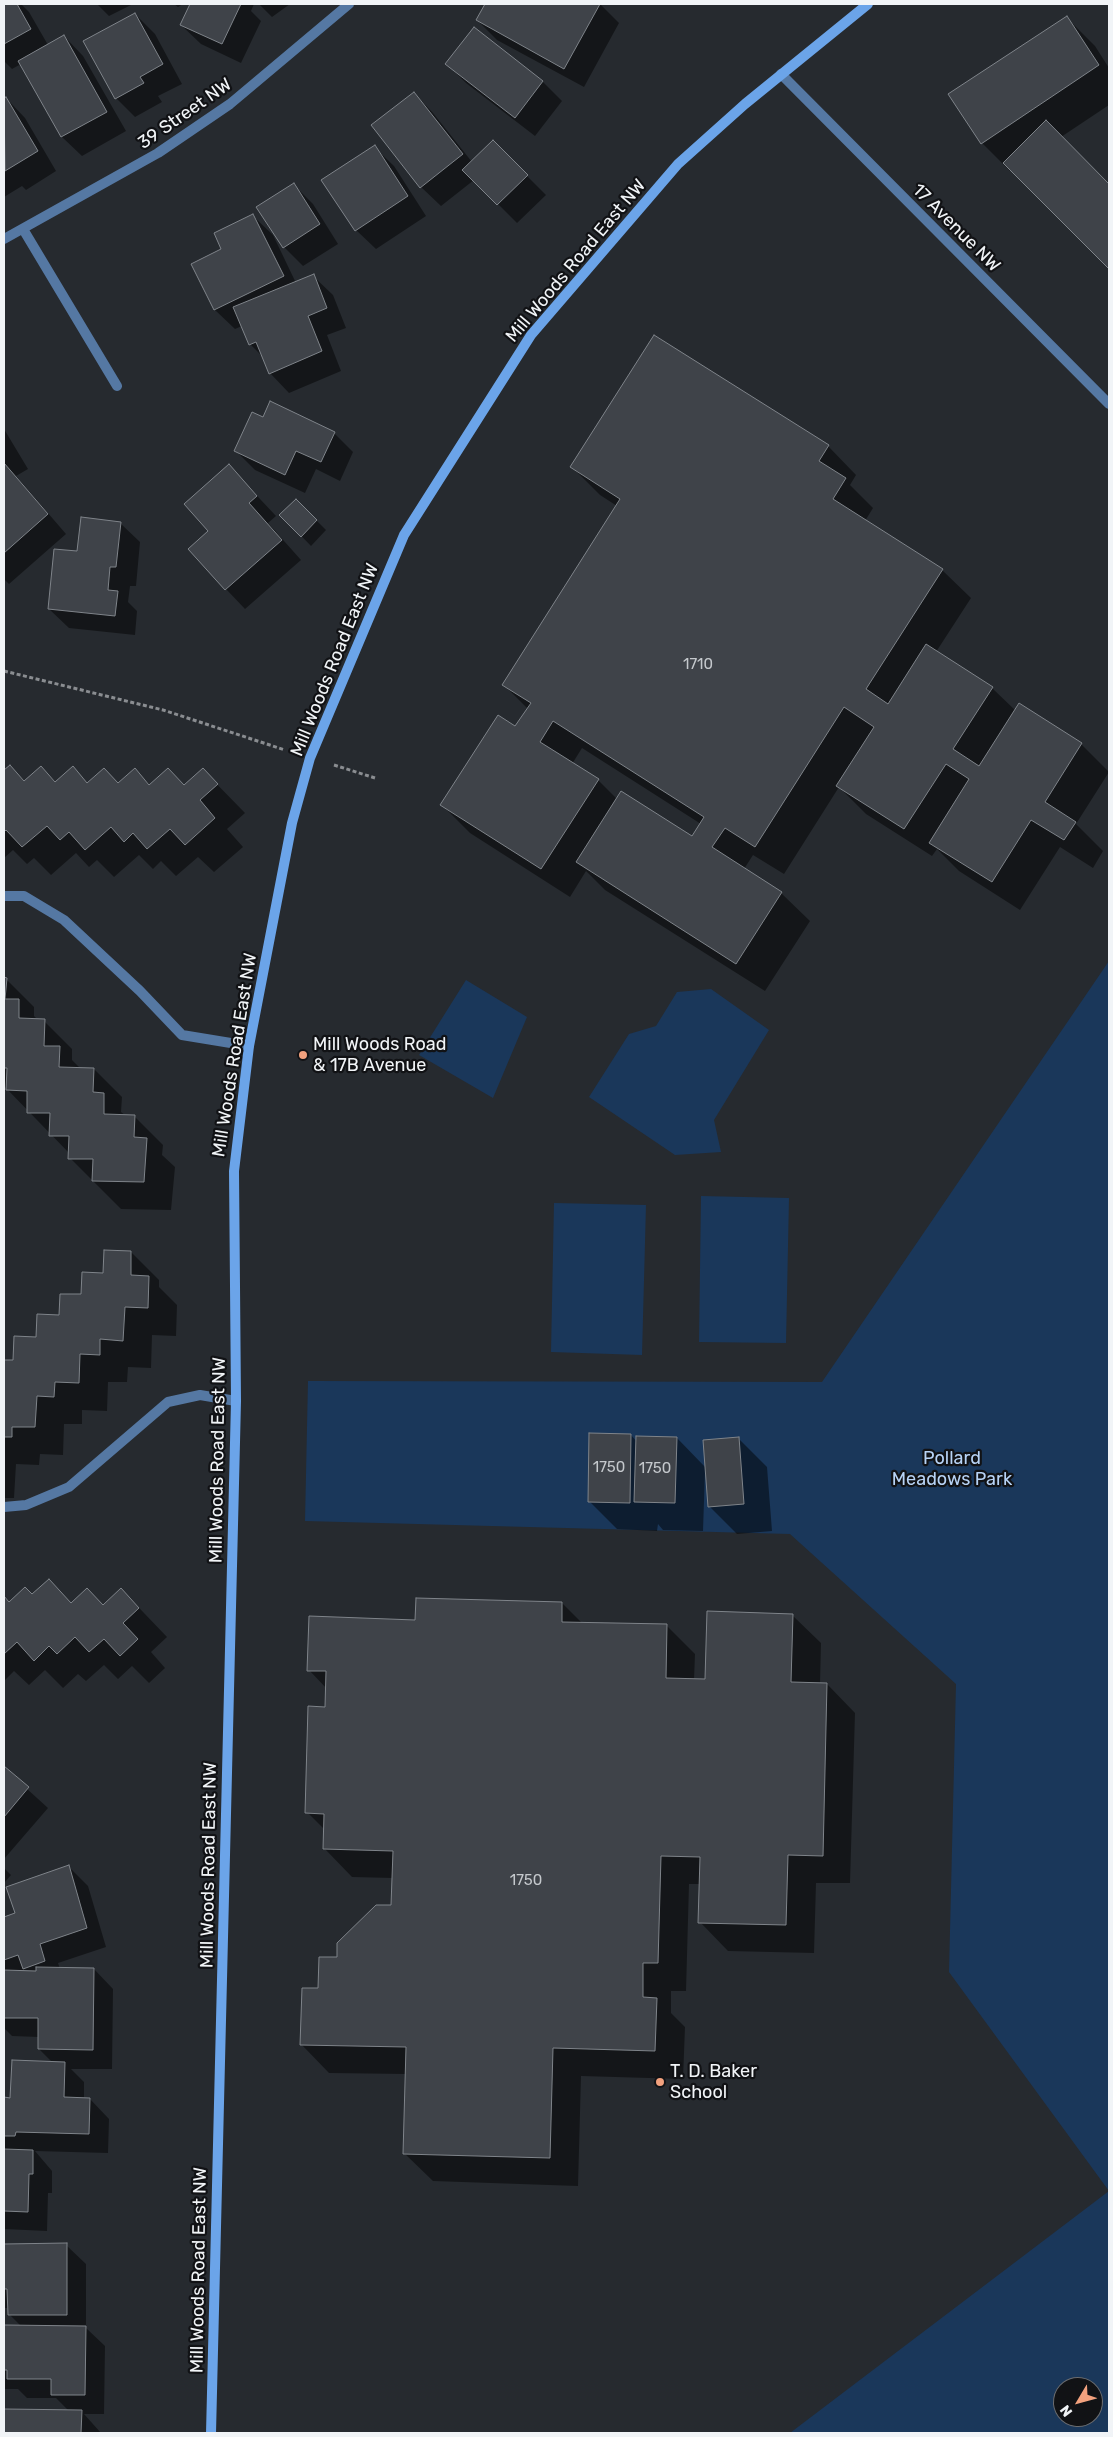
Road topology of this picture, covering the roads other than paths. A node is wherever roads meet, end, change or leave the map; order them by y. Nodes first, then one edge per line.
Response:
1 (349, 4) edge
2 (868, 4) edge
3 (781, 74) junction
4 (23, 229) junction
5 (4, 239) edge
6 (117, 386) dead end
7 (1109, 404) edge
8 (4, 896) edge
9 (250, 1046) junction
10 (236, 1402) junction
11 (4, 1507) edge
12 (211, 2433) edge

1 - 4 street, 39 Street NW
2 - 3 street, Mill Woods Road East NW
3 - 7 street, 17 Avenue NW
3 - 9 street, Mill Woods Road East NW
4 - 5 street, 39 Street NW
4 - 6 street
8 - 9 street
9 - 10 street, Mill Woods Road East NW
10 - 11 street
10 - 12 street, Mill Woods Road East NW

